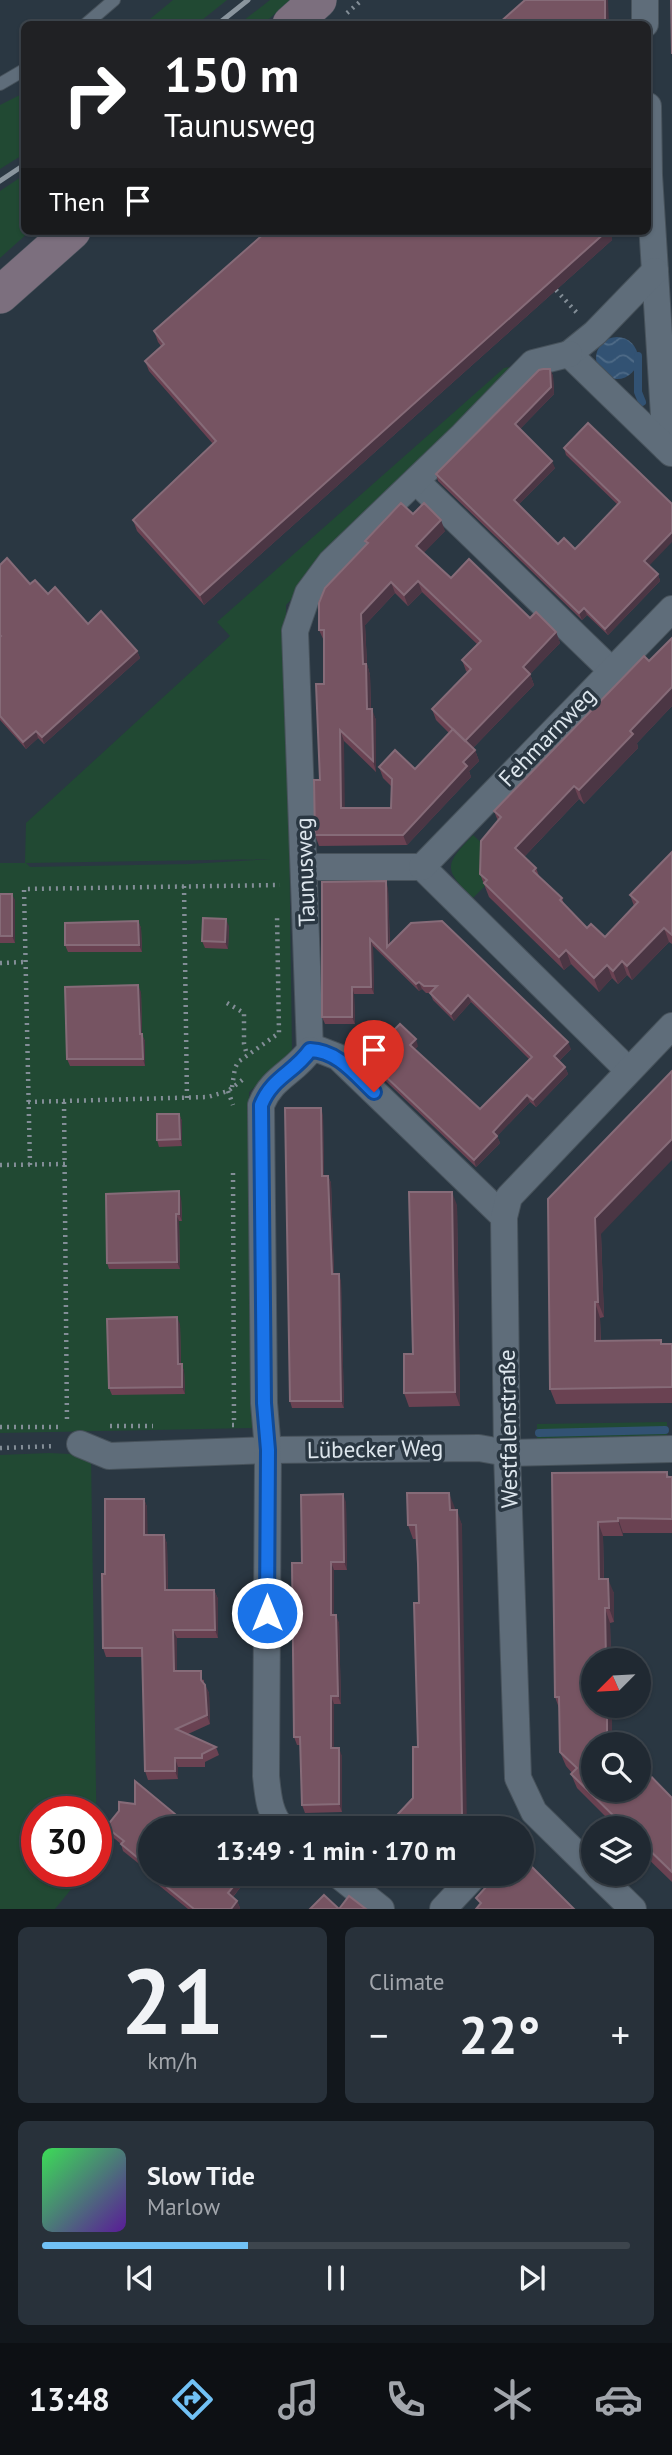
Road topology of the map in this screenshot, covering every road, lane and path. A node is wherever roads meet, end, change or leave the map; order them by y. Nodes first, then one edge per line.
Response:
1 (114, 0) edge
2 (318, 0) edge
3 (645, 0) edge
4 (90, 21) edge
5 (294, 21) edge
6 (645, 21) edge
7 (21, 72) edge
8 (0, 84) edge
9 (651, 122) edge
10 (661, 174) edge
11 (38, 235) edge
12 (68, 235) edge
13 (0, 269) edge
14 (655, 271) junction
15 (556, 289) edge
16 (0, 295) edge
17 (595, 333) junction
18 (569, 355) junction
19 (669, 451) edge
20 (416, 481) junction
21 (672, 609) edge
22 (611, 670) junction
23 (422, 867) junction
24 (305, 875) junction
25 (276, 885) junction
26 (184, 886) junction
27 (276, 898) dead end
28 (276, 912) dead end
29 (24, 962) junction
30 (0, 963) edge
31 (227, 1003) dead end
32 (672, 1026) edge
33 (310, 1050) junction
34 (247, 1055) junction
35 (628, 1070) junction
36 (279, 1080) junction
37 (230, 1090) junction
38 (187, 1099) junction
39 (64, 1101) junction
40 (29, 1102) junction
41 (233, 1114) dead end
42 (65, 1164) junction
43 (0, 1165) edge
44 (30, 1165) junction
45 (233, 1168) dead end
46 (504, 1217) junction
47 (220, 1425) dead end
48 (108, 1426) dead end
49 (164, 1426) dead end
50 (0, 1427) edge
51 (80, 1444) joint
52 (0, 1448) edge
53 (672, 1449) edge
54 (268, 1450) junction
55 (507, 1453) junction
56 (274, 1816) edge
57 (525, 1816) edge
58 (534, 1826) edge
59 (581, 1861) edge
60 (352, 1886) edge
61 (465, 1886) edge
62 (609, 1886) edge
63 (381, 1909) edge
64 (443, 1909) edge
65 (633, 1909) edge

1 - 4 lane
2 - 5 street
3 - 6 street
7 - 8 lane
9 - 10 street
10 - 14 street
11 - 13 street
12 - 16 street
14 - 17 street
14 - 19 street
15 - 17 path
17 - 18 street
18 - 19 street
18 - 20 street, Taunusweg
20 - 22 street
20 - 24 street, Taunusweg
21 - 22 street, Fehmarnweg
22 - 23 street, Fehmarnweg
23 - 24 street
23 - 35 street
24 - 25 path
24 - 33 street, Taunusweg
25 - 26 path
25 - 27 path
26 - 29 path
26 - 38 path
28 - 34 path
29 - 30 path
29 - 40 path
31 - 34 path
32 - 35 street, Westfalenstraße
33 - 36 street
33 - 46 street
34 - 37 path
35 - 46 street, Westfalenstraße
36 - 37 path
36 - 54 street
37 - 38 path
37 - 41 path
38 - 39 path
39 - 40 path
39 - 42 path
40 - 44 path
42 - 44 path
42 - 50 path
43 - 44 path
45 - 47 path
46 - 55 street, Westfalenstraße
48 - 49 path
51 - 52 path
51 - 54 street, Lübecker Weg
53 - 55 street, Lübecker Weg
54 - 55 street, Lübecker Weg
54 - 56 street
55 - 57 street, Westfalenstraße
58 - 59 street, Westfalenstraße
60 - 63 street
61 - 64 street
62 - 65 street

